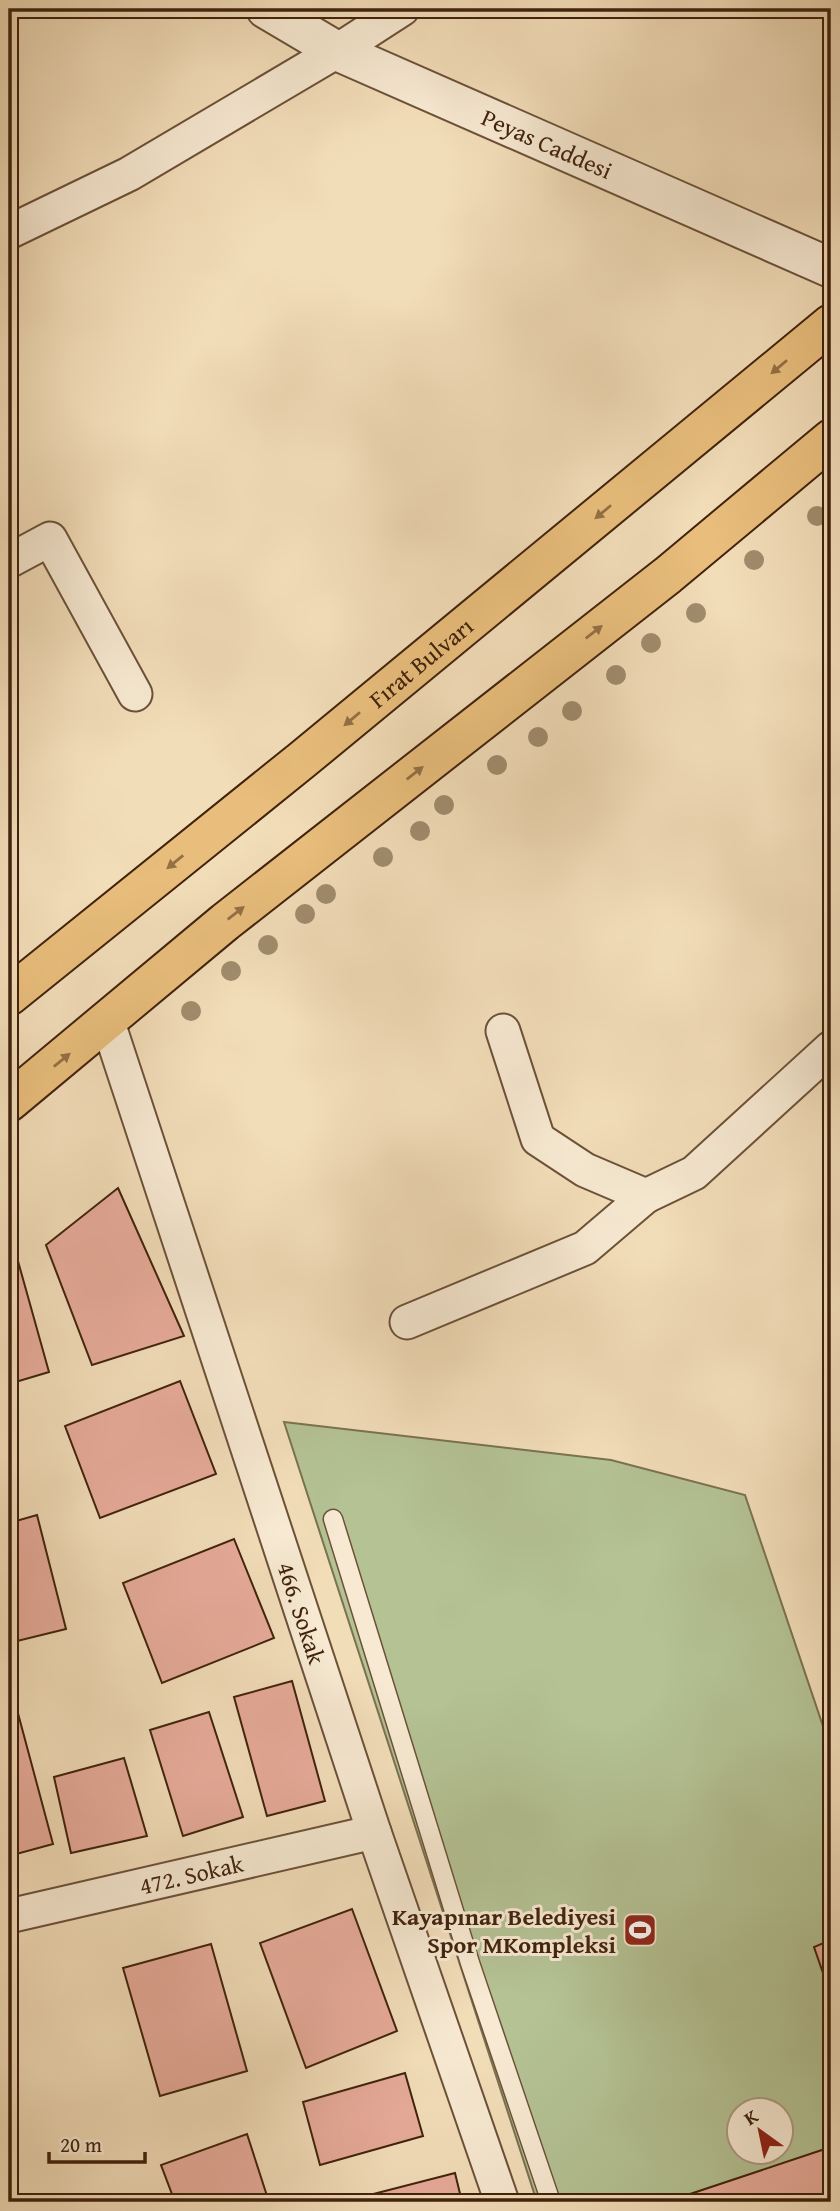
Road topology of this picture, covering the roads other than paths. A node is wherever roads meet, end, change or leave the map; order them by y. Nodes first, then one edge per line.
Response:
1 (265, 9) edge
2 (402, 9) edge
3 (337, 51) junction
4 (9, 232) edge
5 (831, 268) edge
6 (831, 324) edge
7 (831, 439) edge
8 (9, 561) edge
9 (135, 694) dead end
10 (9, 996) edge
11 (108, 1023) junction
12 (503, 1031) dead end
13 (831, 1048) edge
14 (9, 1102) edge
15 (646, 1196) junction
16 (407, 1322) dead end
17 (332, 1519) dead end
18 (374, 1832) junction
19 (9, 1916) edge
20 (502, 2202) edge
21 (551, 2202) edge

1 - 3 street, Peyas Caddesi
2 - 3 street
3 - 4 street
3 - 5 street, Peyas Caddesi
6 -> 10 main road, Fırat Bulvarı
11 -> 7 main road
8 - 9 street
14 -> 11 main road
11 - 18 street, 466. Sokak
12 - 15 street
13 - 15 street
15 - 16 street
17 - 21 lane
18 - 19 street, 472. Sokak
18 - 20 street, 466. Sokak

